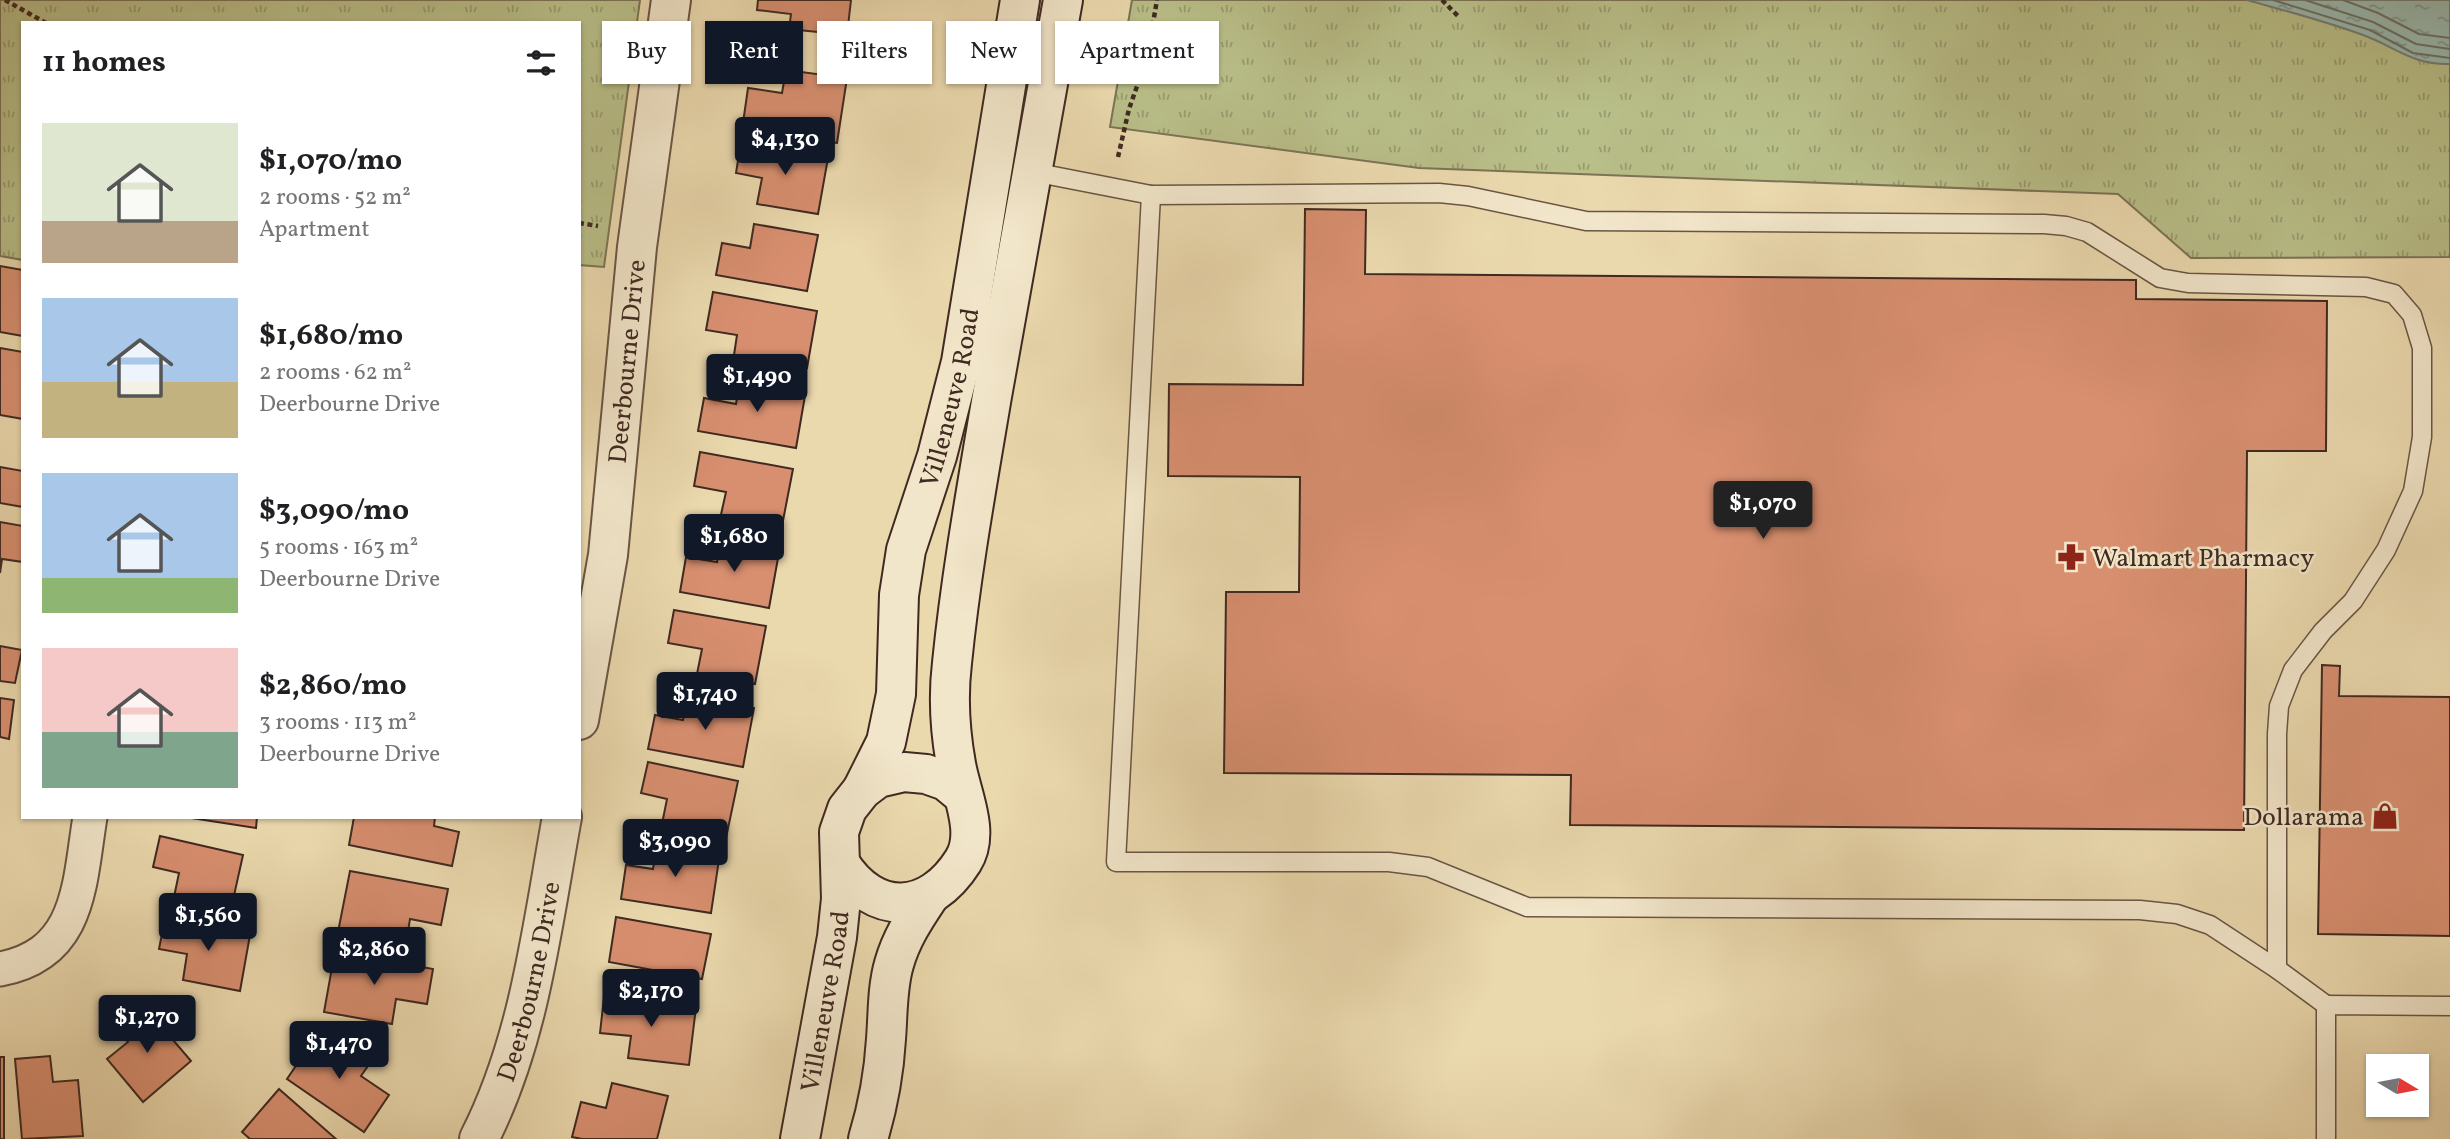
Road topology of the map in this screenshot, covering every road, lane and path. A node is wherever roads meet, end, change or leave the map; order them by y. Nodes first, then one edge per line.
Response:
1 (5, 0) edge
2 (671, 0) edge
3 (1020, 0) edge
4 (1063, 0) edge
5 (1157, 0) edge
6 (1442, 0) edge
7 (1459, 17) dead end
8 (42, 21) edge
9 (1118, 157) dead end
10 (995, 165) junction
11 (1032, 172) junction
12 (1151, 195) junction
13 (581, 223) edge
14 (597, 226) dead end
15 (581, 709) edge
16 (862, 790) junction
17 (962, 795) junction
18 (90, 819) edge
19 (562, 819) edge
20 (840, 863) junction
21 (928, 898) junction
22 (0, 969) edge
23 (2277, 969) junction
24 (2326, 1005) junction
25 (2450, 1006) edge
26 (480, 1139) edge
27 (800, 1139) edge
28 (868, 1139) edge
29 (2326, 1139) edge

1 - 8 path
2 - 15 main road, Deerbourne Drive
3 - 10 main road, Villeneuve Road
4 - 11 main road, Villeneuve Road
5 - 9 path
6 - 7 path
10 - 11 lane
10 - 16 main road, Villeneuve Road
11 - 12 lane
11 - 17 main road, Villeneuve Road
12 - 23 lane
12 - 23 lane
13 - 14 path
16 - 17 main road
16 - 20 main road
17 - 21 main road
18 - 22 street
19 - 26 main road, Deerbourne Drive
20 - 21 main road
20 - 27 main road, Villeneuve Road
21 - 28 main road
23 - 24 lane
24 - 25 lane
24 - 29 lane

